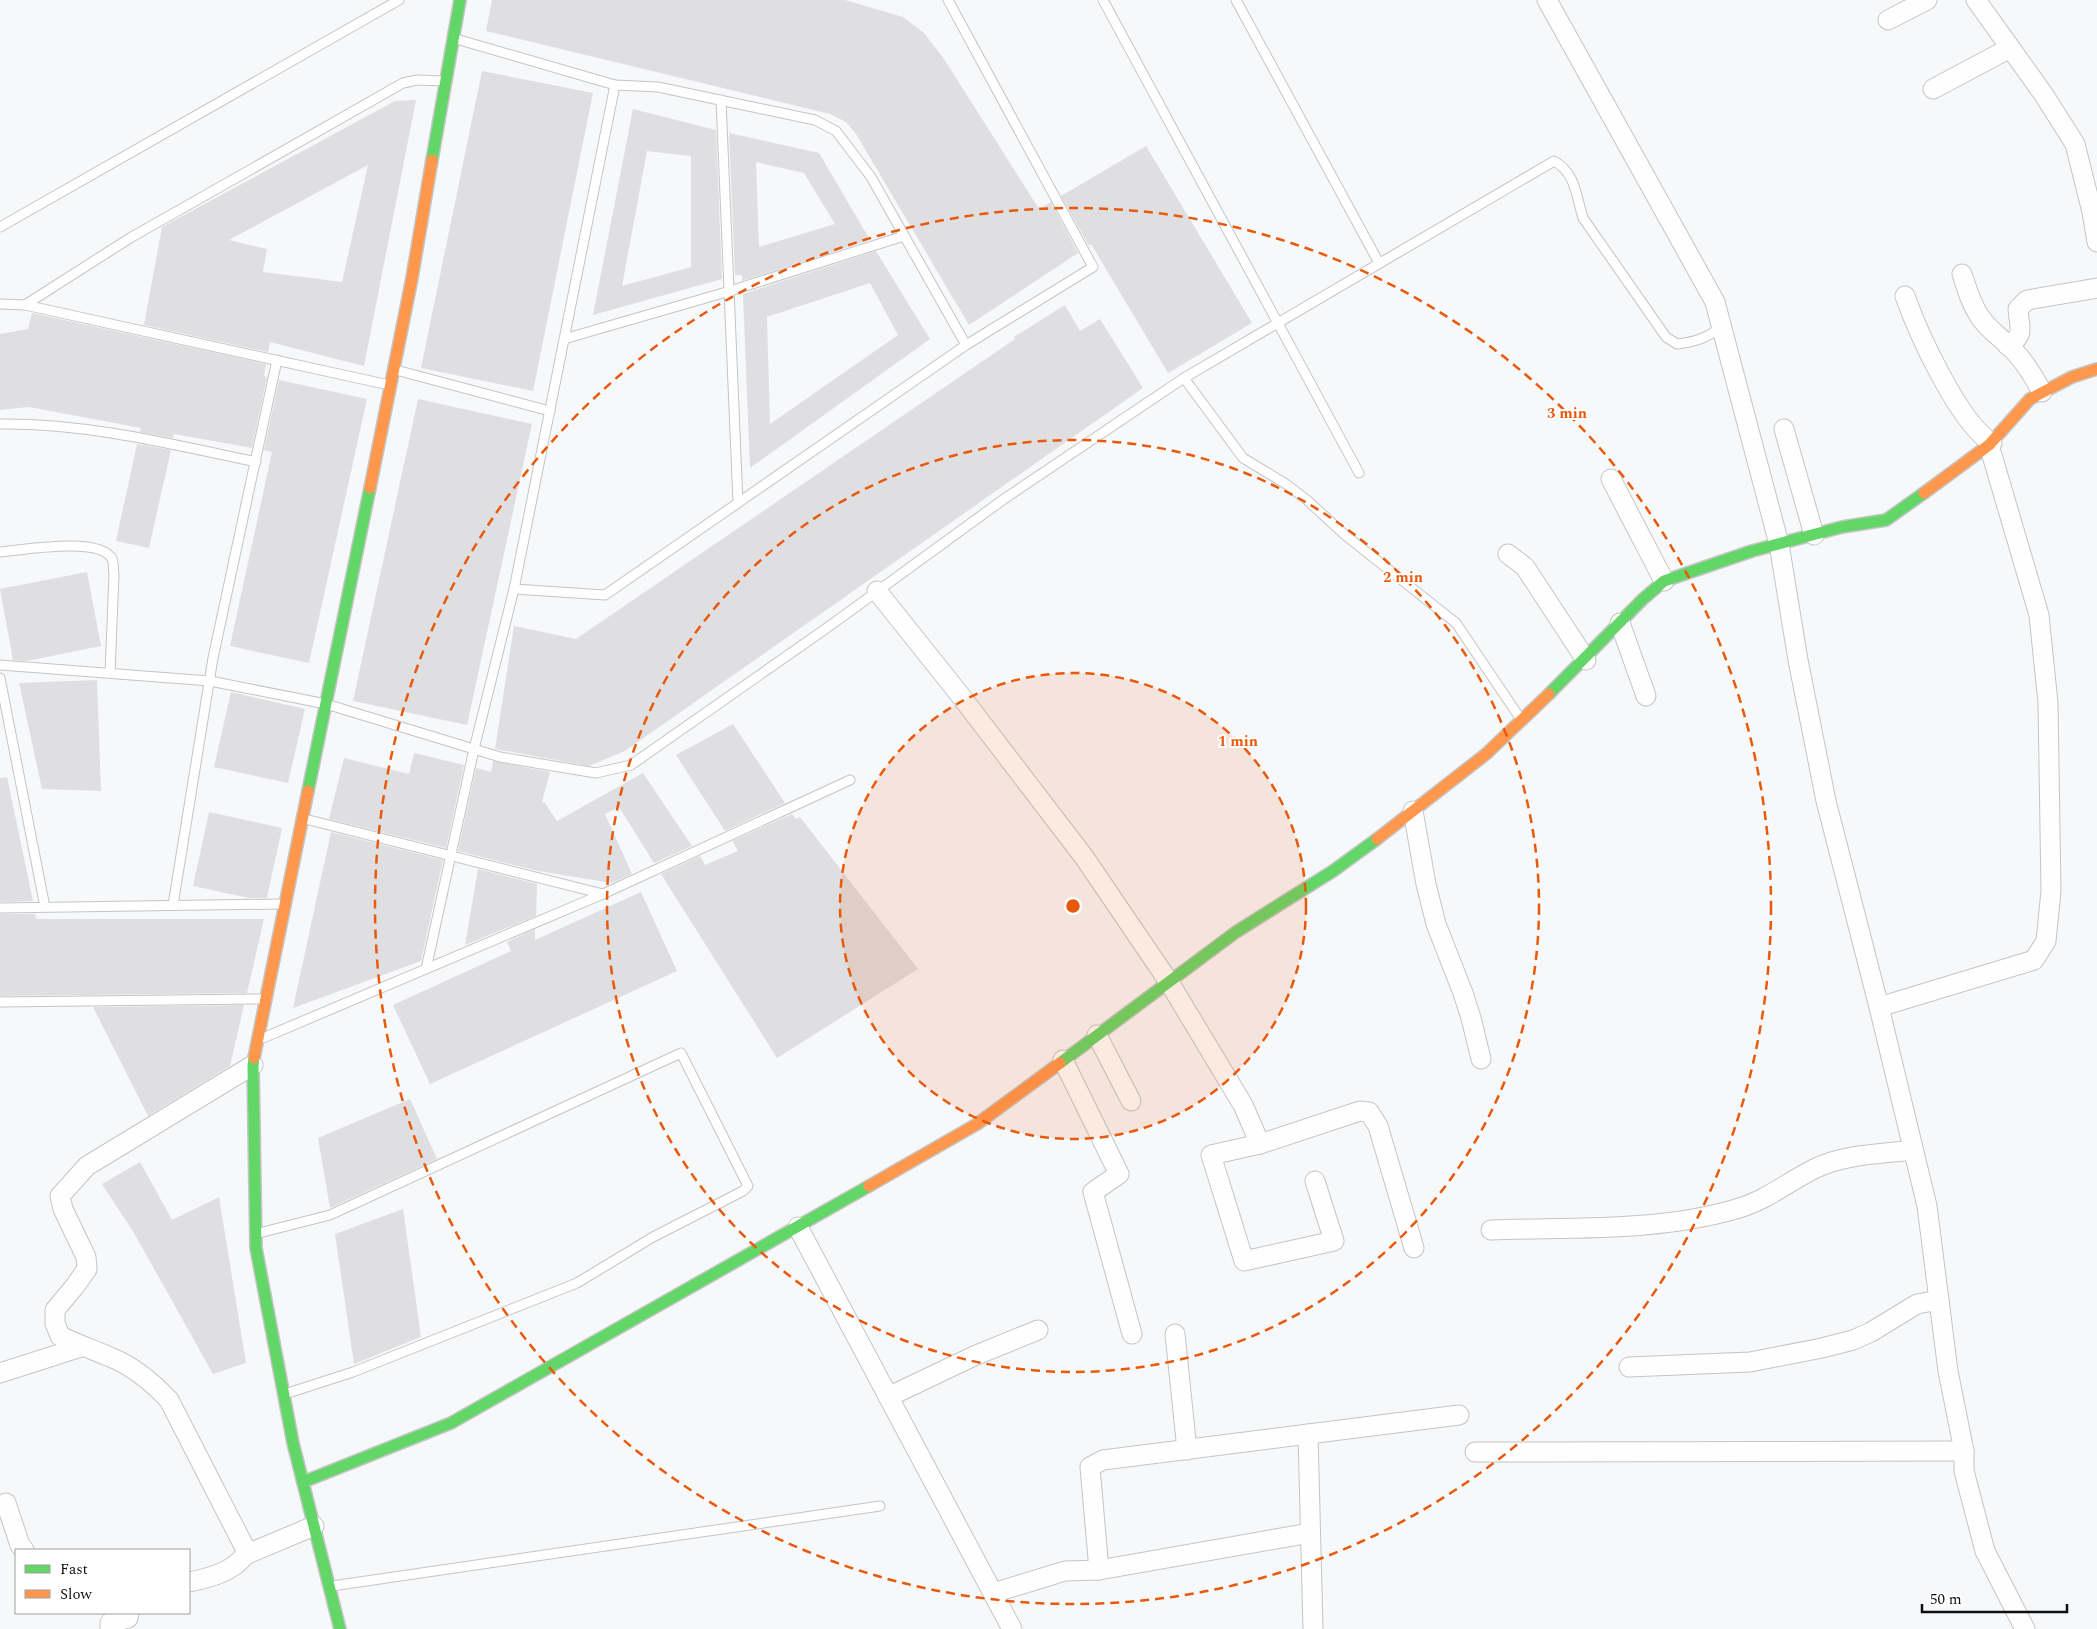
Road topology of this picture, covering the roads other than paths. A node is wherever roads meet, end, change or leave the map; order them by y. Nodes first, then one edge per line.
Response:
1 (399, 0) edge
2 (460, 0) edge
3 (948, 0) edge
4 (1103, 0) edge
5 (1236, 0) edge
6 (1547, 0) edge
7 (1927, 0) edge
8 (1976, 0) edge
9 (1888, 20) dead end
10 (453, 38) junction
11 (2010, 48) junction
12 (446, 81) junction
13 (615, 85) junction
14 (1933, 89) dead end
15 (722, 100) junction
16 (0, 227) edge
17 (904, 236) junction
18 (2097, 242) edge
19 (1379, 263) junction
20 (1962, 274) dead end
21 (2097, 288) edge
22 (730, 291) junction
23 (1905, 296) dead end
24 (0, 304) edge
25 (25, 305) junction
26 (1277, 323) junction
27 (1721, 327) junction
28 (564, 340) junction
29 (966, 345) junction
30 (2008, 346) junction
31 (277, 360) junction
32 (2097, 368) edge
33 (394, 370) junction
34 (1184, 378) junction
35 (390, 385) junction
36 (2042, 392) junction
37 (550, 411) junction
38 (0, 424) edge
39 (1784, 429) dead end
40 (1991, 444) junction
41 (256, 462) junction
42 (1359, 473) dead end
43 (1611, 479) dead end
44 (738, 503) junction
45 (1814, 534) junction
46 (1779, 544) junction
47 (0, 552) edge
48 (1508, 554) dead end
49 (1664, 581) junction
50 (514, 589) junction
51 (877, 591) junction
52 (1620, 623) junction
53 (1586, 660) junction
54 (0, 665) edge
55 (110, 674) junction
56 (0, 678) edge
57 (210, 681) junction
58 (1646, 696) dead end
59 (326, 704) junction
60 (1522, 720) junction
61 (474, 749) junction
62 (850, 780) dead end
63 (1413, 811) junction
64 (303, 819) junction
65 (450, 856) junction
66 (603, 894) junction
67 (286, 904) junction
68 (173, 905) junction
69 (46, 907) junction
70 (0, 908) edge
71 (426, 969) junction
72 (1169, 982) junction
73 (266, 998) junction
74 (0, 1002) edge
75 (1879, 1007) junction
76 (1097, 1035) junction
77 (258, 1040) junction
78 (1062, 1060) junction
79 (1481, 1060) dead end
80 (253, 1065) junction
81 (1130, 1101) dead end
82 (1260, 1144) junction
83 (1913, 1150) junction
84 (1315, 1181) dead end
85 (798, 1227) junction
86 (1491, 1230) dead end
87 (256, 1233) junction
88 (1414, 1248) dead end
89 (1940, 1300) junction
90 (1038, 1330) dead end
91 (1132, 1334) dead end
92 (1175, 1334) dead end
93 (81, 1347) junction
94 (1629, 1367) dead end
95 (0, 1372) edge
96 (284, 1395) junction
97 (888, 1397) junction
98 (1459, 1415) dead end
99 (1308, 1434) junction
100 (1187, 1450) junction
101 (1964, 1450) junction
102 (1475, 1452) dead end
103 (303, 1482) junction
104 (6, 1503) dead end
105 (880, 1506) dead end
106 (314, 1526) junction
107 (1310, 1533) junction
108 (23, 1549) edge
109 (248, 1554) junction
110 (1099, 1570) junction
111 (190, 1582) edge
112 (329, 1586) junction
113 (993, 1593) junction
114 (129, 1614) edge
115 (110, 1629) edge
116 (340, 1629) edge
117 (1012, 1629) edge
118 (1313, 1629) edge
119 (2025, 1629) edge

1 - 16 lane
2 - 10 street
3 - 29 lane
4 - 26 lane
5 - 19 lane
6 - 27 street
7 - 9 street
8 - 11 street
10 - 12 street
10 - 13 lane
11 - 14 street
11 - 18 street
12 - 25 lane
12 - 33 street
13 - 15 lane
13 - 28 lane
15 - 17 lane
15 - 22 lane
17 - 22 lane
17 - 29 lane
19 - 26 lane
19 - 27 lane
20 - 30 street
21 - 30 street
22 - 28 lane
22 - 44 lane
23 - 40 street
24 - 25 lane
25 - 31 lane
26 - 34 lane
26 - 42 lane
27 - 46 street
28 - 37 lane
29 - 44 lane
30 - 36 street
31 - 35 lane
31 - 41 lane
32 - 36 street
33 - 35 street
33 - 37 lane
34 - 51 lane
34 - 60 lane
35 - 59 street
36 - 40 street
37 - 50 lane
38 - 41 lane
39 - 45 street
40 - 45 street
40 - 75 street
41 - 57 lane
43 - 49 street
44 - 50 lane
45 - 46 street
46 - 49 street
46 - 75 street
47 - 55 lane
48 - 53 street
49 - 52 street
50 - 61 lane
51 - 61 lane
51 - 72 street
52 - 53 street
52 - 58 street
53 - 60 street
54 - 55 lane
55 - 57 lane
56 - 69 lane
57 - 59 lane
57 - 68 lane
59 - 61 lane
59 - 64 street
60 - 63 street
61 - 65 lane
62 - 66 lane
63 - 72 street
63 - 79 street
64 - 65 lane
64 - 67 street
65 - 66 lane
65 - 71 lane
66 - 71 lane
67 - 68 lane
67 - 73 street
68 - 69 lane
69 - 70 lane
71 - 77 lane
72 - 76 street
72 - 82 street
73 - 74 lane
73 - 77 street
75 - 83 street
76 - 78 street
76 - 81 street
77 - 80 street
78 - 85 street
78 - 91 street
80 - 87 street
80 - 93 street
82 - 84 street
82 - 88 street
83 - 86 street
83 - 89 street
85 - 97 street
85 - 103 street
87 - 96 street
87 - 96 lane
89 - 94 street
89 - 101 street
90 - 97 street
92 - 100 street
93 - 95 street
93 - 109 street
96 - 103 street
97 - 113 street
98 - 99 street
99 - 100 street
99 - 107 street
100 - 110 street
101 - 102 street
101 - 119 street
103 - 106 street
104 - 108 street
105 - 112 lane
106 - 109 street
106 - 112 street
107 - 110 street
107 - 118 street
109 - 111 street
110 - 113 street
112 - 116 street
113 - 117 street
114 - 115 street

